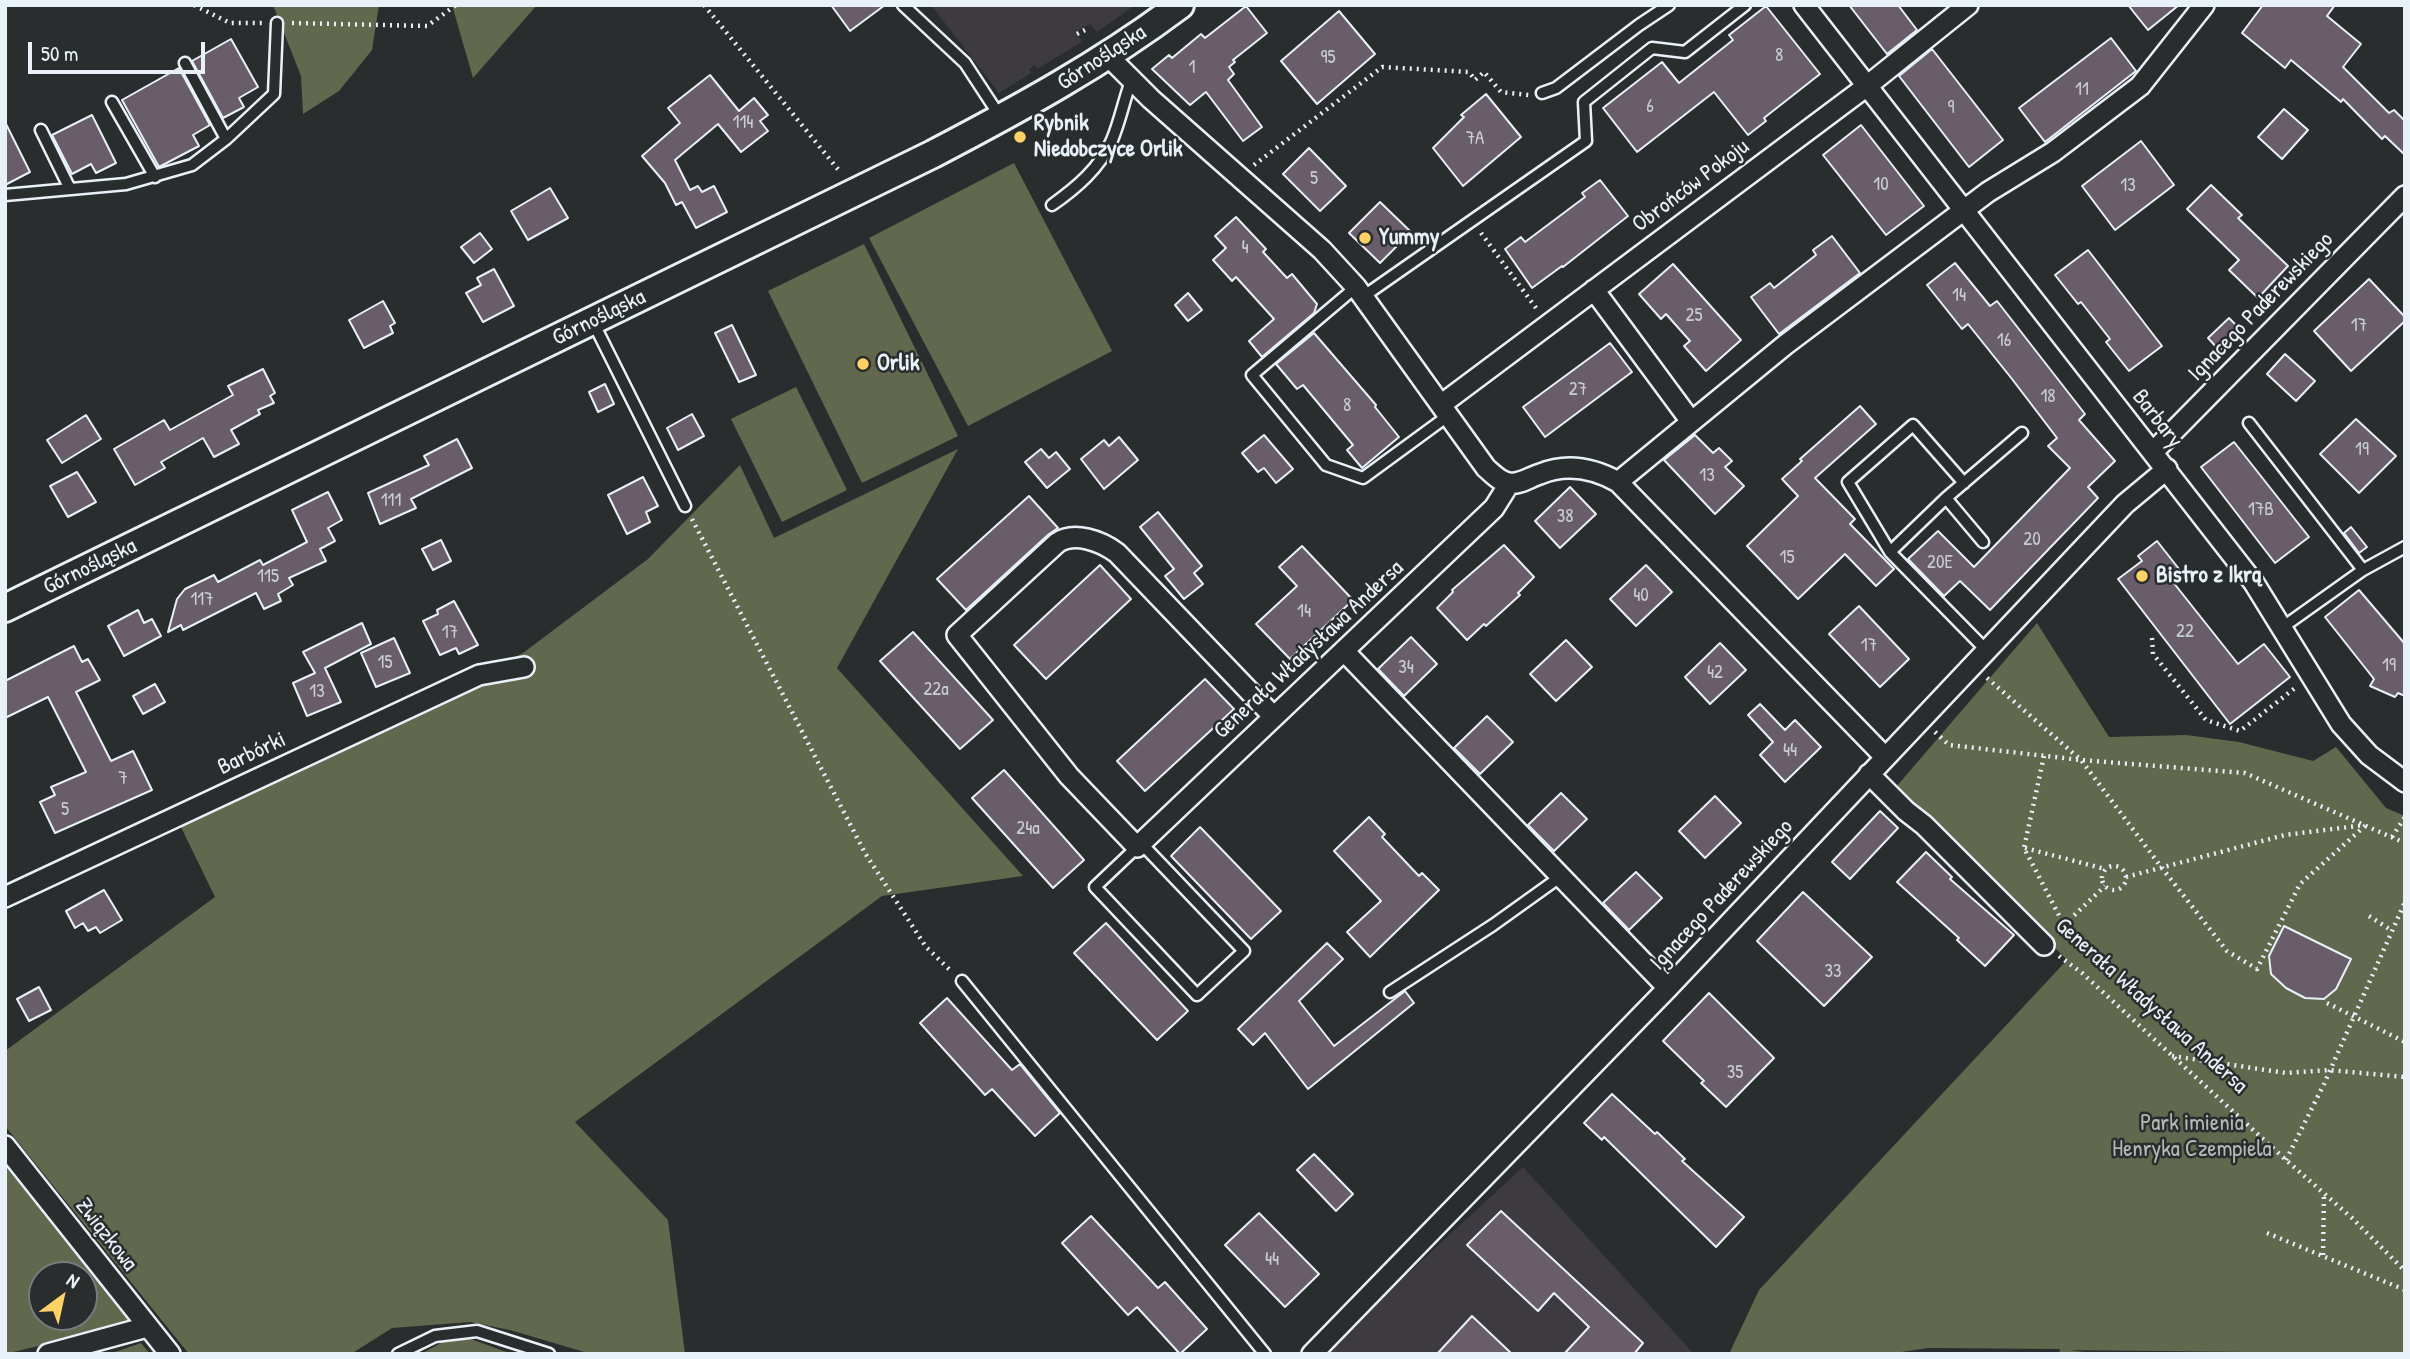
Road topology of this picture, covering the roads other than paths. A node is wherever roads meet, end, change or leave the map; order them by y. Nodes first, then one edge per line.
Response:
1 (903, 5) edge
2 (1180, 5) edge
3 (1669, 5) edge
4 (1745, 5) edge
5 (1804, 5) edge
6 (1968, 5) edge
7 (2198, 8) edge
8 (277, 23) road end
9 (1108, 56) junction
10 (185, 63) dead end
11 (1131, 81) junction
12 (1867, 86) junction
13 (1542, 93) road end
14 (112, 102) dead end
15 (1002, 118) junction
16 (41, 130) dead end
17 (226, 139) junction
18 (155, 177) junction
19 (70, 189) junction
20 (5, 195) edge
21 (2405, 196) edge
22 (1052, 205) dead end
23 (1963, 210) junction
24 (1594, 290) junction
25 (1360, 291) junction
26 (593, 321) junction
27 (1445, 410) junction
28 (1690, 421) junction
29 (2249, 423) dead end
30 (2022, 433) dead end
31 (2153, 452) junction
32 (2167, 470) junction
33 (1618, 482) junction
34 (1964, 483) junction
35 (1509, 484) junction
36 (1946, 498) junction
37 (685, 506) road end
38 (1983, 542) dead end
39 (2405, 547) edge
40 (1890, 552) junction
41 (2363, 570) junction
42 (5, 608) edge
43 (2283, 627) junction
44 (1987, 651) junction
45 (1345, 652) junction
46 (524, 667) dead end
47 (1274, 717) junction
48 (1885, 757) junction
49 (1869, 774) junction
50 (2405, 782) edge
51 (1139, 845) junction
52 (1560, 877) junction
53 (5, 897) edge
54 (2044, 946) road end
55 (962, 981) road end
56 (1668, 988) junction
57 (1390, 992) dead end
58 (5, 1146) edge
59 (147, 1327) junction
60 (48, 1354) edge
61 (170, 1354) edge
62 (398, 1354) edge
63 (549, 1354) edge
64 (1265, 1354) edge
65 (1312, 1354) edge

1 - 15 lane
2 - 9 street, Górnośląska
3 - 13 lane
4 - 25 lane
5 - 12 street, Barbary
6 - 12 street, Obrońców Pokoju
7 - 23 street
8 - 17 lane
9 - 11 street
9 - 15 street, Górnośląska
10 - 17 lane
11 - 22 lane
11 - 25 street
12 - 23 street, Barbary
12 - 24 street, Obrońców Pokoju
14 - 18 lane
15 - 26 street, Górnośląska
16 - 19 lane
17 - 18 lane
18 - 19 lane
19 - 20 lane
21 - 31 street, Ignacego Paderewskiego
23 - 28 street
23 - 31 street, Barbary
24 - 27 street, Obrońców Pokoju
24 - 28 street
25 - 27 street
25 - 27 lane
26 - 37 lane
26 - 42 street, Górnośląska
27 - 35 street
28 - 33 street
29 - 41 lane
30 - 34 lane
31 - 32 street, Barbary
32 - 43 street, Barbary
32 - 44 street, Ignacego Paderewskiego
33 - 35 street
33 - 48 street
34 - 36 lane
34 - 40 lane
35 - 45 street, Generała Władysława Andersa
36 - 38 lane
36 - 40 lane
39 - 41 lane
40 - 44 lane
41 - 43 lane
43 - 50 street, Barbary
44 - 48 street, Ignacego Paderewskiego
45 - 47 street, Generała Władysława Andersa
45 - 52 street
46 - 53 street, Barbórki
47 - 51 street, Generała Władysława Andersa
47 - 51 street
48 - 49 street, Ignacego Paderewskiego
49 - 54 street, Generała Władysława Andersa
49 - 56 street, Ignacego Paderewskiego
51 - 51 lane
52 - 56 street
52 - 57 lane
55 - 64 lane
56 - 65 street, Ignacego Paderewskiego
58 - 59 street, Związkowa
59 - 60 street
59 - 61 street, Związkowa
62 - 63 lane

